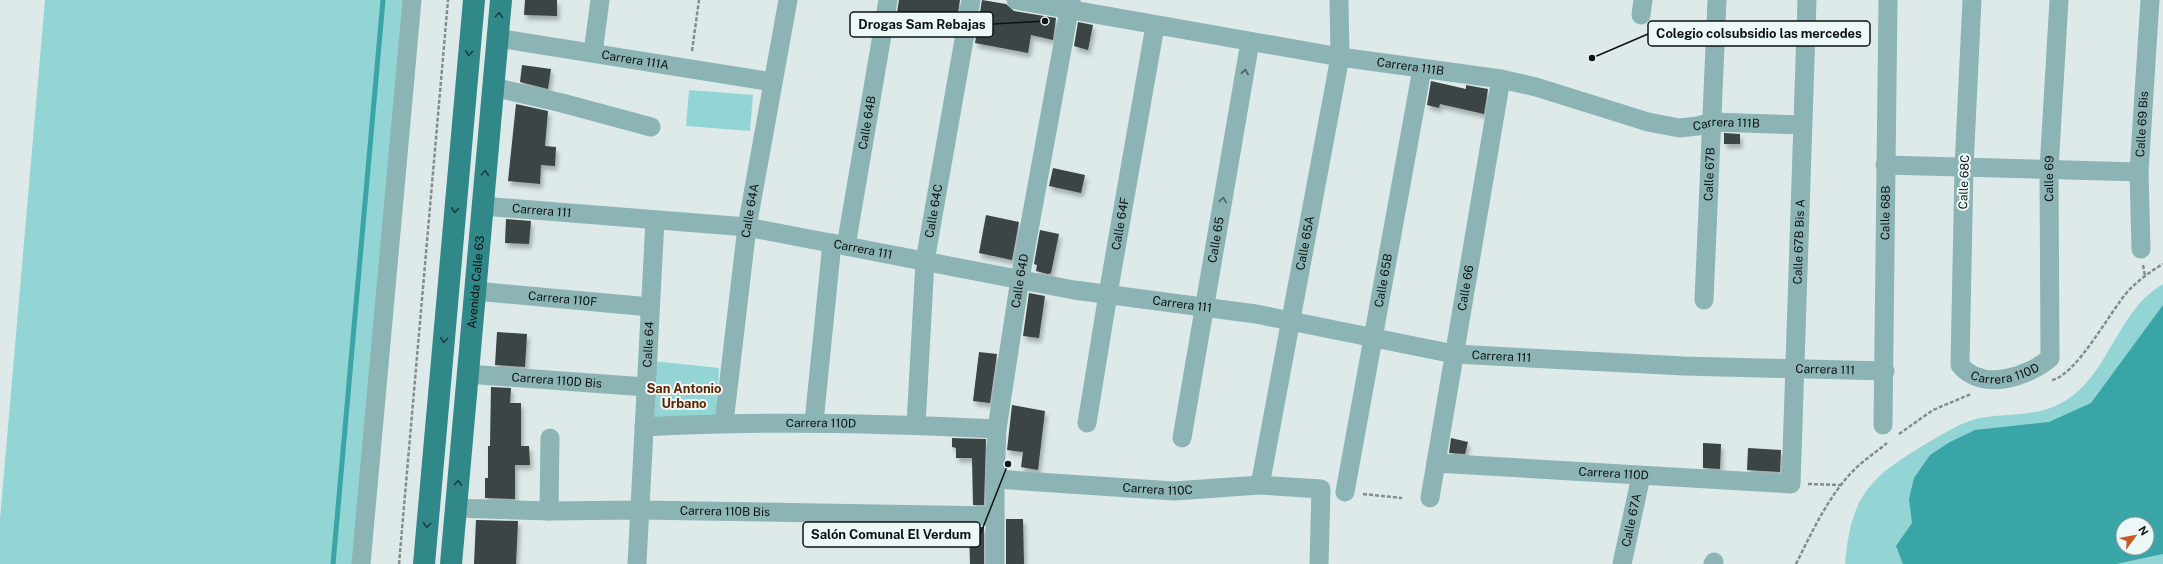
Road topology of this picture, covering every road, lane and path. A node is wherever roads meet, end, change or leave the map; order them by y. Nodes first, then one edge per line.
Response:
1 (412, 0) edge
2 (448, 0) edge
3 (474, 0) edge
4 (501, 0) edge
5 (600, 0) edge
6 (700, 0) edge
7 (788, 0) edge
8 (888, 0) edge
9 (971, 0) edge
10 (1016, 0) edge
11 (1339, 0) edge
12 (1717, 0) edge
13 (1807, 0) edge
14 (1888, 0) edge
15 (1972, 0) edge
16 (2059, 0) edge
17 (2150, 0) edge
18 (1070, 5) edge
19 (1156, 26) junction
20 (497, 38) junction
21 (1250, 42) junction
22 (593, 53) junction
23 (1340, 57) junction
24 (690, 69) junction
25 (1422, 69) junction
26 (1501, 79) junction
27 (773, 82) junction
28 (492, 87) junction
29 (1712, 122) junction
30 (1802, 125) junction
31 (651, 128) dead end
32 (1885, 165) junction
33 (1964, 167) junction
34 (2049, 168) junction
35 (2139, 172) junction
36 (482, 206) junction
37 (655, 220) junction
38 (747, 227) junction
39 (839, 245) junction
40 (2140, 249) dead end
41 (925, 261) junction
42 (2163, 264) edge
43 (1020, 280) junction
44 (475, 291) junction
45 (1108, 294) junction
46 (1704, 300) dead end
47 (650, 307) junction
48 (1205, 307) junction
49 (1291, 321) junction
50 (1372, 338) junction
51 (1454, 354) junction
52 (2050, 358) joint
53 (1960, 365) joint
54 (1795, 370) junction
55 (1884, 371) junction
56 (467, 374) junction
57 (2051, 380) dead end
58 (646, 387) junction
59 (1975, 392) dead end
60 (724, 422) junction
61 (814, 422) junction
62 (1087, 423) dead end
63 (916, 425) junction
64 (644, 427) junction
65 (997, 429) junction
66 (1890, 434) junction
67 (550, 438) dead end
68 (1182, 438) dead end
69 (1436, 463) junction
70 (1641, 476) junction
71 (995, 479) junction
72 (1792, 484) junction
73 (1260, 485) junction
74 (1842, 485) junction
75 (1345, 492) dead end
76 (1430, 498) dead end
77 (456, 508) junction
78 (639, 510) junction
79 (549, 511) junction
80 (995, 516) junction
81 (360, 564) edge
82 (399, 564) edge
83 (424, 564) edge
84 (451, 564) edge
85 (636, 564) edge
86 (995, 564) edge
87 (1319, 564) edge
88 (1622, 564) edge
89 (1796, 564) edge

1 - 81 street
2 - 82 path
3 -> 83 main road
20 -> 4 main road, Avenida Calle 63
5 - 22 street
6 - 24 path
7 - 27 street, Calle 64A
8 - 39 street, Calle 64B
9 - 41 street, Calle 64C
10 - 18 street, Carrera 111B
11 - 23 street, Calle 65A
12 - 29 street, Calle 67B
13 - 30 street, Calle 67B Bis A
14 - 32 street, Calle 68B
15 - 33 street, Calle 68C
16 - 34 street, Calle 69
17 - 35 street, Calle 69 Bis
18 - 19 street, Carrera 111B
18 - 43 street, Calle 64D
19 - 21 street, Carrera 111B
19 - 45 street, Calle 64F
20 - 22 street, Carrera 111A
20 - 28 main road, Avenida Calle 63
21 - 23 street, Carrera 111B
48 -> 21 street, Calle 65
22 - 24 street, Carrera 111A
23 - 25 street, Carrera 111B
23 - 49 street, Calle 65A
24 - 27 street, Carrera 111A
25 - 26 street, Carrera 111B
25 - 50 street, Calle 65B
26 - 29 street, Carrera 111B
26 - 51 street, Calle 66
27 - 38 street, Calle 64A
28 - 31 street
36 -> 28 main road, Avenida Calle 63
29 - 30 street, Carrera 111B
29 - 46 street, Calle 67B
30 - 54 street, Calle 67B Bis A
32 - 33 street
32 - 55 street, Calle 68B
33 - 34 street
33 - 53 street, Calle 68C
34 - 35 street
34 - 52 street, Calle 69
35 - 40 street, Calle 69 Bis
36 - 37 street, Carrera 111
36 - 44 main road, Avenida Calle 63
37 - 38 street, Carrera 111
37 - 47 street, Calle 64
38 - 39 street, Carrera 111
38 - 60 street, Calle 64A
39 - 41 street, Carrera 111
39 - 61 street, Calle 64B
41 - 43 street, Carrera 111
41 - 63 street, Calle 64C
42 - 57 path
43 - 45 street, Carrera 111
43 - 65 street, Calle 64D
44 - 47 street, Carrera 110F
44 - 56 main road, Avenida Calle 63
45 - 48 street, Carrera 111
45 - 62 street, Calle 64F
47 - 58 street, Calle 64
48 - 49 street, Carrera 111
48 - 68 street, Calle 65
49 - 50 street, Carrera 111
49 - 73 street, Calle 65A
50 - 51 street, Carrera 111
50 - 75 street, Calle 65B
51 - 54 street, Carrera 111
51 - 69 street, Calle 66
52 - 53 street, Carrera 110D
54 - 55 street, Carrera 111
54 - 72 street, Calle 67B Bis A
55 - 66 street, Calle 68B
56 - 58 street, Carrera 110D Bis
77 -> 56 main road, Avenida Calle 63
58 - 64 street, Calle 64
59 - 66 path
60 - 61 street, Carrera 110D
60 - 64 street, Carrera 110D
61 - 63 street, Carrera 110D
63 - 65 street, Carrera 110D
64 - 78 street, Calle 64
65 - 71 street, Calle 64D
66 - 74 path
67 - 79 street
69 - 70 street, Carrera 110D
69 - 76 street, Calle 66
70 - 72 street, Carrera 110D
70 - 88 street, Calle 67A
71 - 73 street, Carrera 110C
71 - 80 street, Calle 64D
72 - 74 path
73 - 87 street, Carrera 110C
74 - 89 path
77 - 79 street, Carrera 110B Bis
77 - 84 main road, Avenida Calle 63
78 - 79 street, Carrera 110B Bis
78 - 80 street, Carrera 110B Bis
78 - 85 street, Calle 64
80 - 86 street, Calle 64D

